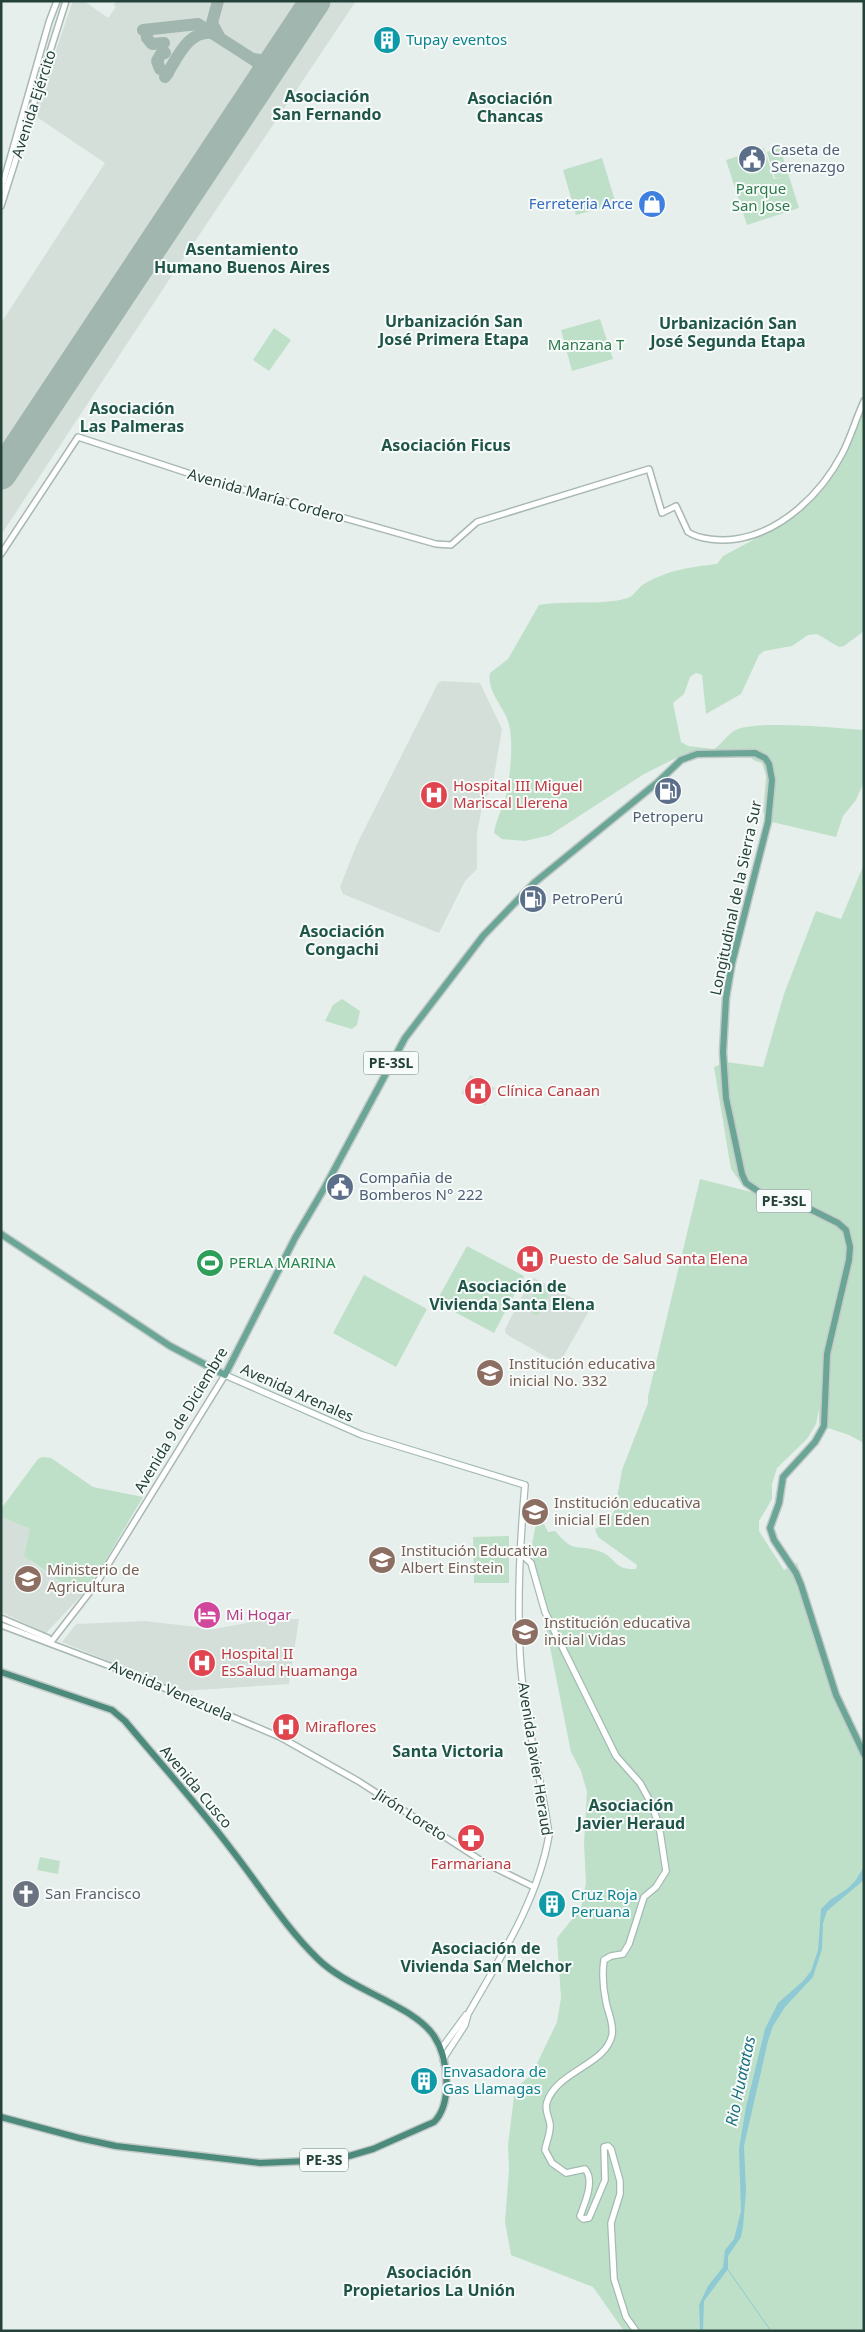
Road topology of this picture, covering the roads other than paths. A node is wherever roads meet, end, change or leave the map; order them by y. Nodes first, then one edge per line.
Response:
1 (57, 1) edge
2 (66, 1) edge
3 (1, 190) edge
4 (1, 206) edge
5 (864, 401) edge
6 (1, 554) edge
7 (628, 806) joint
8 (1, 1234) edge
9 (225, 1375) junction
10 (525, 1486) joint
11 (519, 1552) junction
12 (1, 1618) edge
13 (1, 1624) edge
14 (51, 1642) junction
15 (1, 1672) edge
16 (289, 1741) joint
17 (864, 1754) edge
18 (534, 1887) junction
19 (468, 2014) junction
20 (441, 2049) junction
21 (443, 2058) junction
22 (1, 2117) edge
23 (636, 2331) edge

1 - 3 street, Avenida Ejército
2 - 4 street, Avenida Ejército
5 - 6 street, Avenida María Cordero
7 - 9 main road, Avenida 9 de Diciembre / PE-3SL
7 - 17 main road, Longitudinal de la Sierra Sur / PE-3SL
8 - 9 main road, Avenida Arenales
9 - 10 main road, Avenida Arenales
9 - 14 street, Avenida 9 de Diciembre
10 - 11 main road, Avenida Javier Heraud
11 - 18 main road, Avenida Javier Heraud
11 - 23 main road
12 - 14 street, Avenida Venezuela
13 - 14 street, Avenida Venezuela
14 - 16 street, Avenida Venezuela
15 - 20 highway, Avenida Cusco / PE-3S
16 - 18 street, Jirón Loreto
18 - 19 main road, Avenida Javier Heraud
19 - 20 main road, Avenida Javier Heraud
19 - 21 main road, Avenida Javier Heraud
20 - 21 highway, PE-3S
21 - 22 highway, PE-3S

